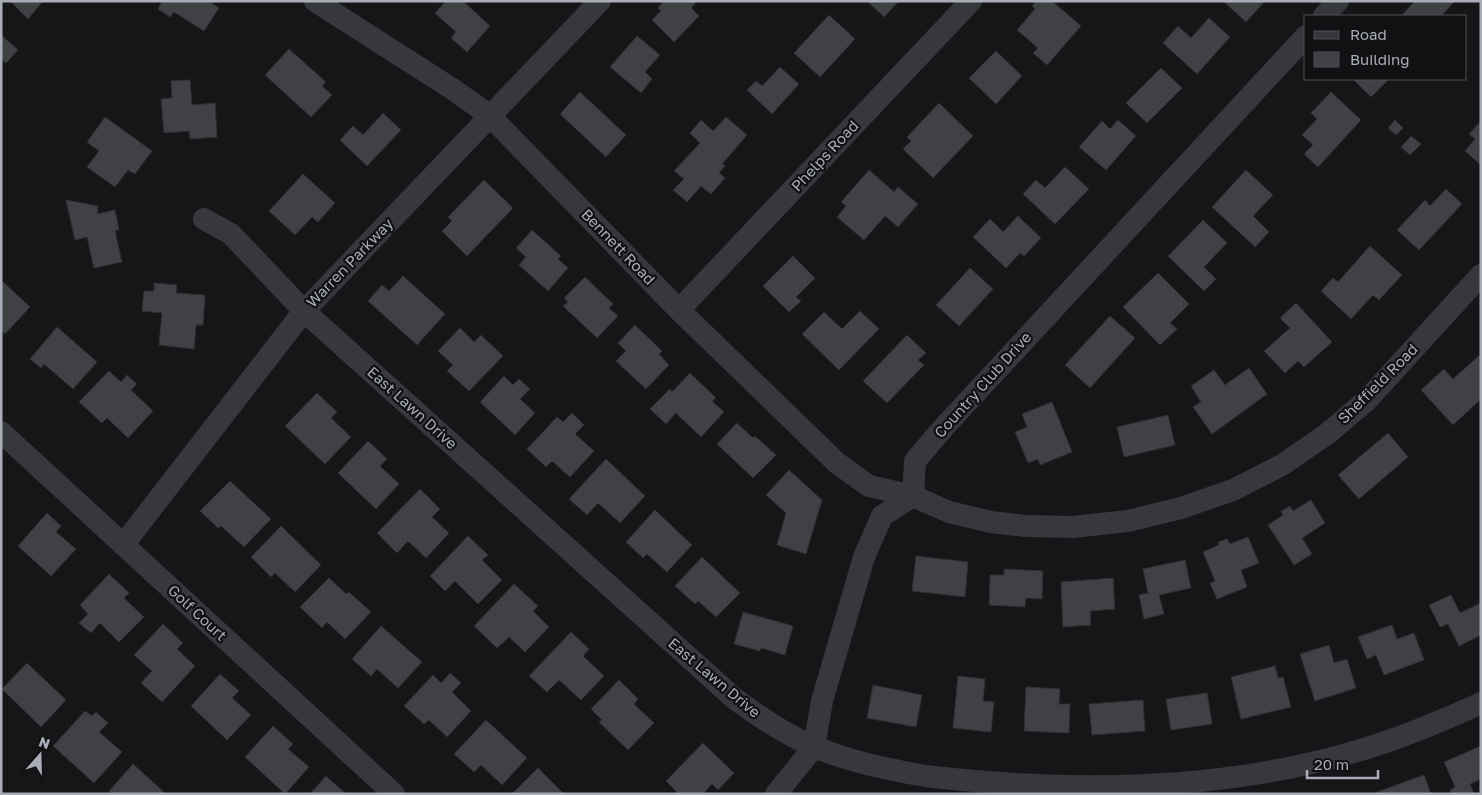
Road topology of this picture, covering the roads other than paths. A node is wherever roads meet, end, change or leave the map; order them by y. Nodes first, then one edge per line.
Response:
1 (315, 1) edge
2 (600, 1) edge
3 (971, 1) edge
4 (1338, 1) edge
5 (1325, 15) edge
6 (1304, 38) edge
7 (490, 115) junction
8 (204, 218) dead end
9 (1481, 276) edge
10 (679, 310) junction
11 (304, 311) junction
12 (1, 432) edge
13 (913, 496) junction
14 (123, 545) junction
15 (1481, 703) edge
16 (814, 747) junction
17 (1245, 787) edge
18 (394, 794) edge
19 (776, 794) edge

1 - 7 street, Bennett Road
2 - 7 street, Warren Parkway
3 - 10 street, Phelps Road
4 - 5 street
6 - 13 street, Country Club Drive
7 - 10 street, Bennett Road
7 - 11 street, Warren Parkway
8 - 11 street, East Lawn Drive
9 - 13 street, Sheffield Road
10 - 13 street, Bennett Road
11 - 14 street, Warren Parkway
11 - 16 street, East Lawn Drive
12 - 14 street, Golf Court
13 - 16 street
14 - 18 street, Golf Court
15 - 17 street, East Lawn Drive
16 - 17 street, East Lawn Drive
16 - 19 street

